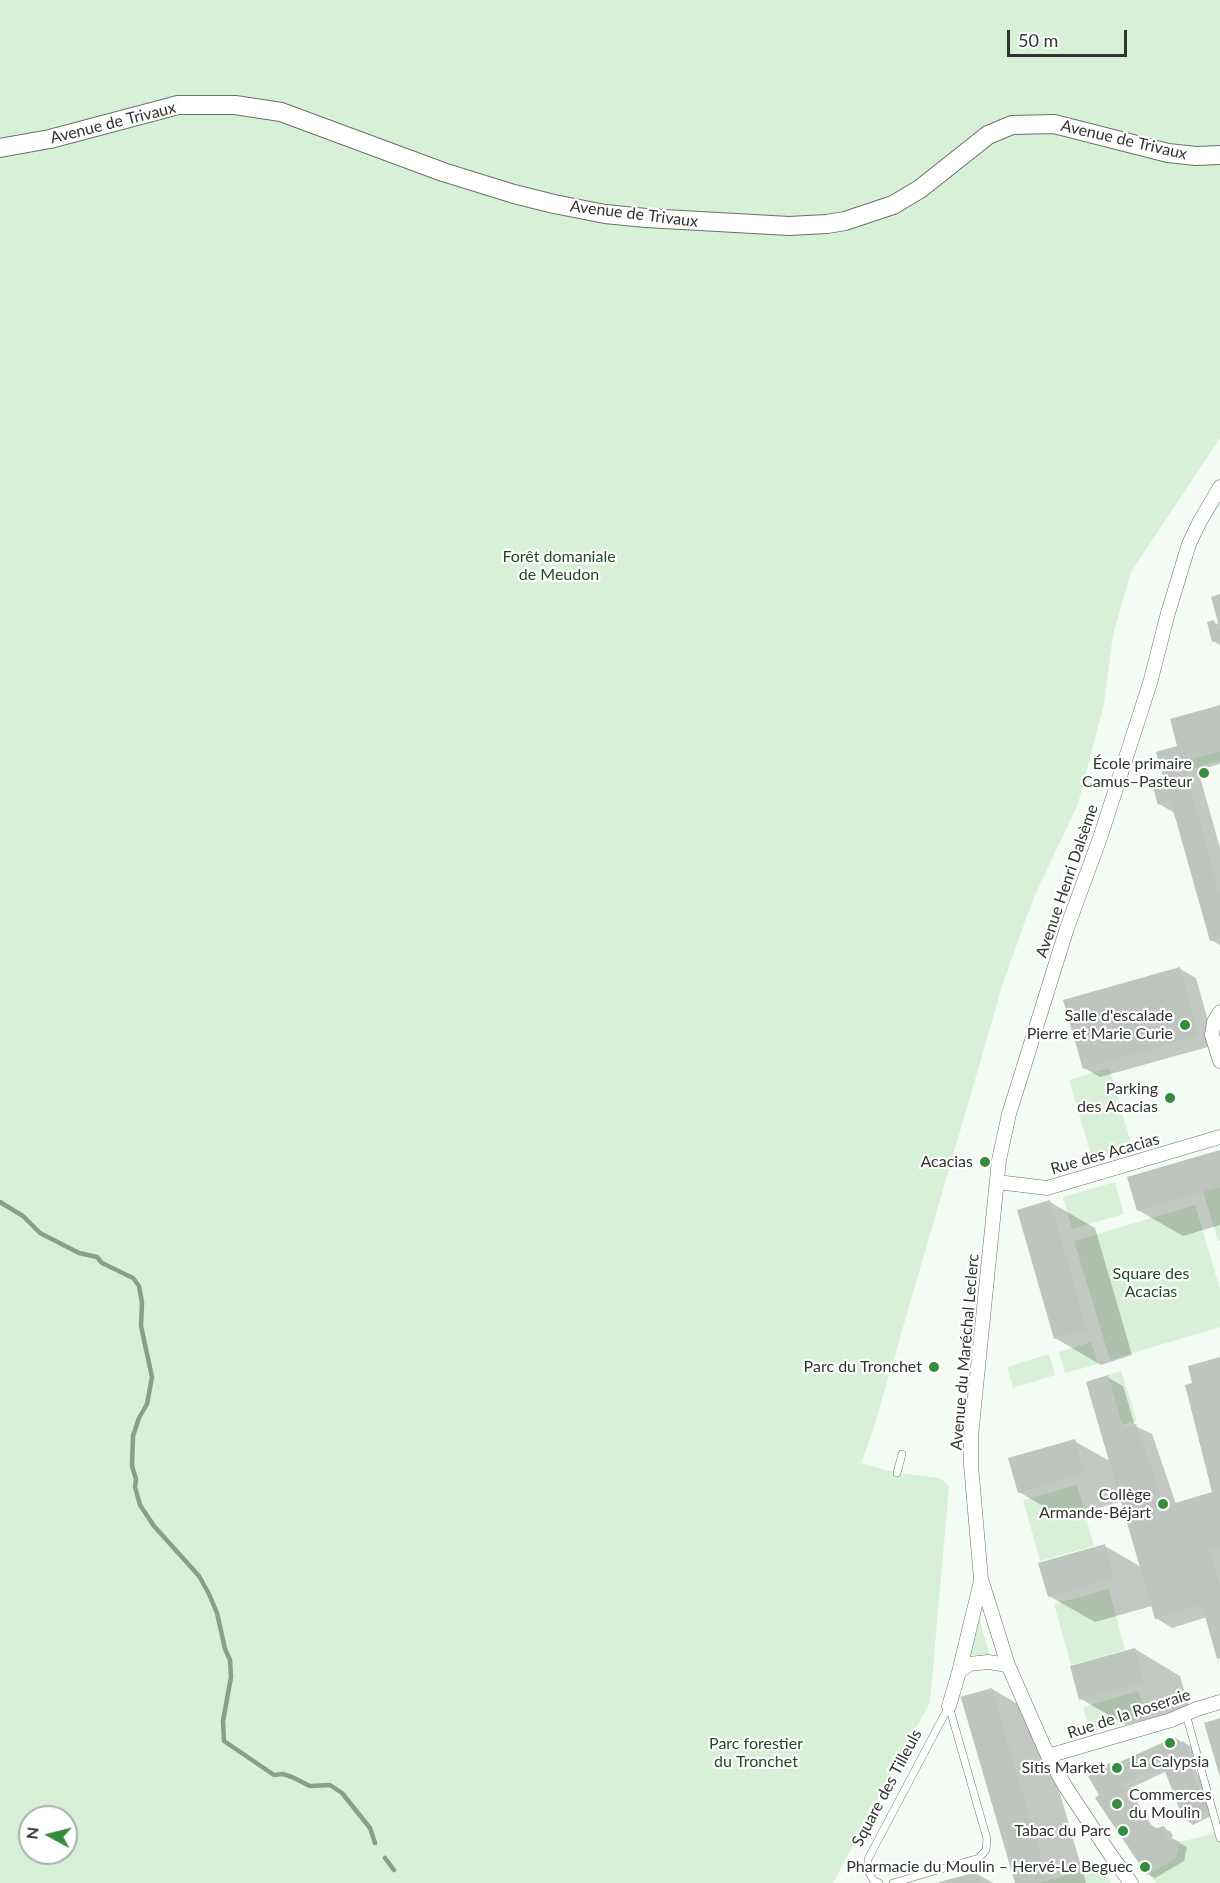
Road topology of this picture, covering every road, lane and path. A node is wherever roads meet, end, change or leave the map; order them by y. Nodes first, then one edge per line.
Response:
1 (0, 148) edge
2 (1220, 154) edge
3 (1219, 492) edge
4 (1220, 1012) edge
5 (1220, 1061) edge
6 (1220, 1137) edge
7 (997, 1182) junction
8 (902, 1454) dead end
9 (897, 1473) dead end
10 (981, 1579) junction
11 (1008, 1665) junction
12 (959, 1671) junction
13 (1220, 1702) edge
14 (949, 1706) junction
15 (1186, 1714) junction
16 (1048, 1756) junction
17 (1220, 1838) edge
18 (879, 1883) edge
19 (893, 1883) edge
20 (1131, 1883) edge

1 - 2 main road, Avenue de Trivaux
3 - 7 street, Avenue Henri Dalsème
4 - 5 street
6 - 7 street, Rue des Acacias
7 - 10 street, Avenue du Maréchal Leclerc
8 - 9 lane
10 - 11 street, Avenue du Maréchal Leclerc
10 - 12 street, Square des Tilleuls
11 - 12 street
11 - 16 street, Avenue du Maréchal Leclerc
12 - 14 street, Square des Tilleuls
13 - 15 street, Rue de la Roseraie
14 - 18 lane, Square des Tilleuls
14 - 19 lane
15 - 16 street, Rue de la Roseraie
15 - 17 lane
16 - 20 street, Avenue du Maréchal Leclerc

